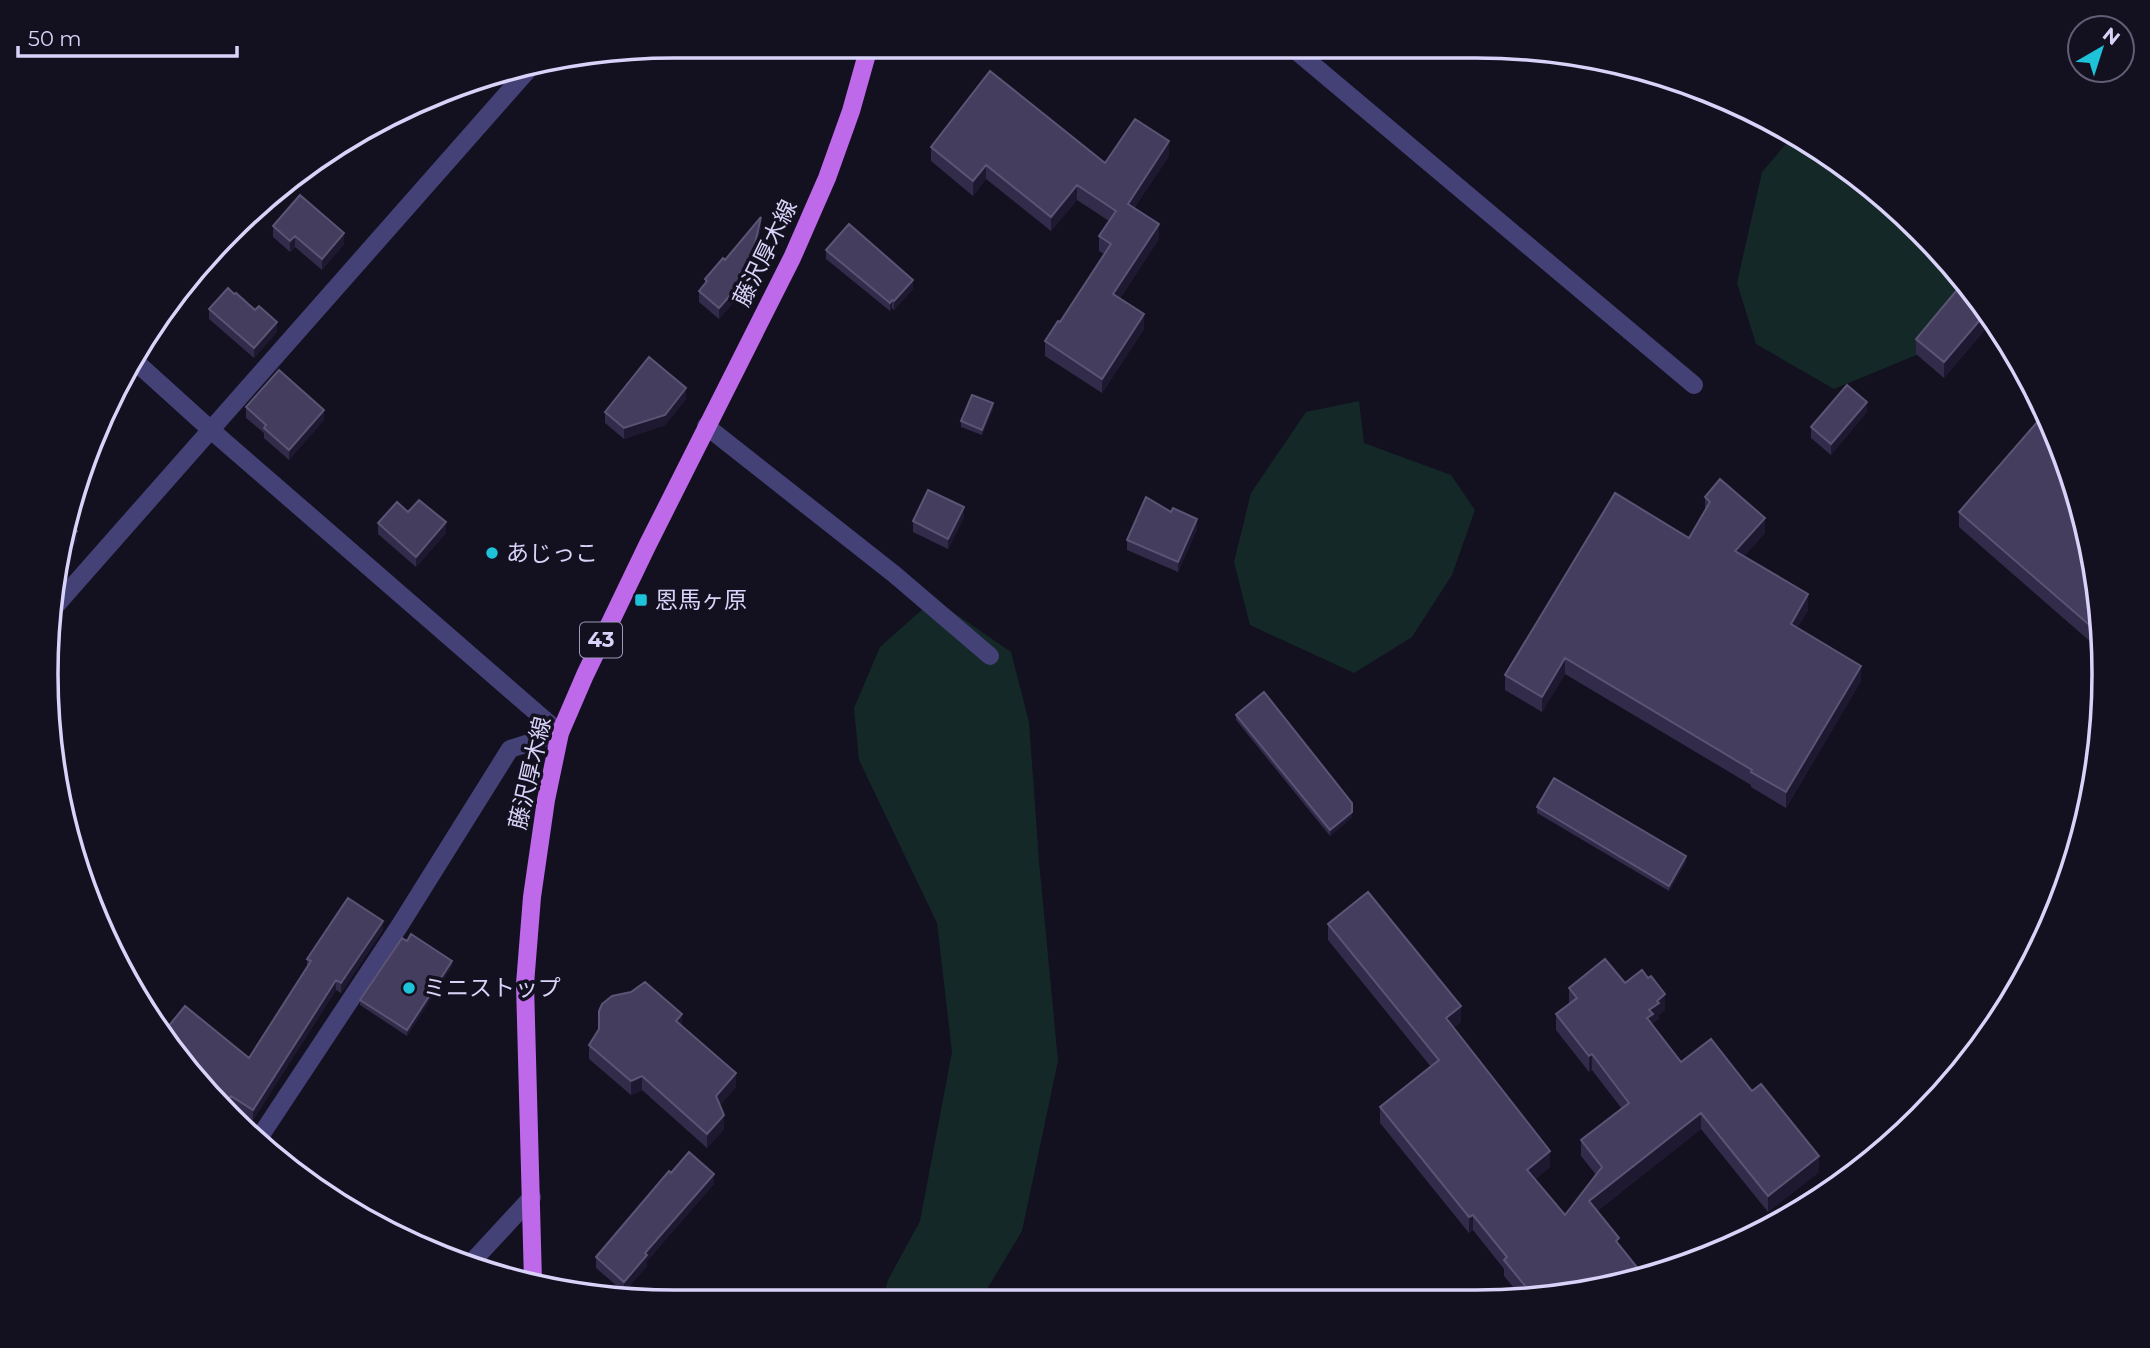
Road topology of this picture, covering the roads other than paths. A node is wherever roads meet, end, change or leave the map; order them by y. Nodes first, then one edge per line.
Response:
1 (866, 58) edge
2 (1305, 58) edge
3 (521, 78) edge
4 (140, 366) edge
5 (1694, 385) dead end
6 (706, 426) junction
7 (211, 430) junction
8 (63, 598) edge
9 (990, 656) dead end
10 (560, 733) junction
11 (263, 1132) edge
12 (532, 1197) junction
13 (476, 1258) edge
14 (533, 1273) edge

1 - 6 main road, 藤沢厚木線 / 43
2 - 5 street
3 - 7 street
4 - 7 street
6 - 9 street
6 - 10 main road, 藤沢厚木線 / 43
7 - 8 street
7 - 10 street
10 - 11 street
10 - 12 main road, 藤沢厚木線 / 43
12 - 13 street
12 - 14 main road, 藤沢厚木線 / 43

